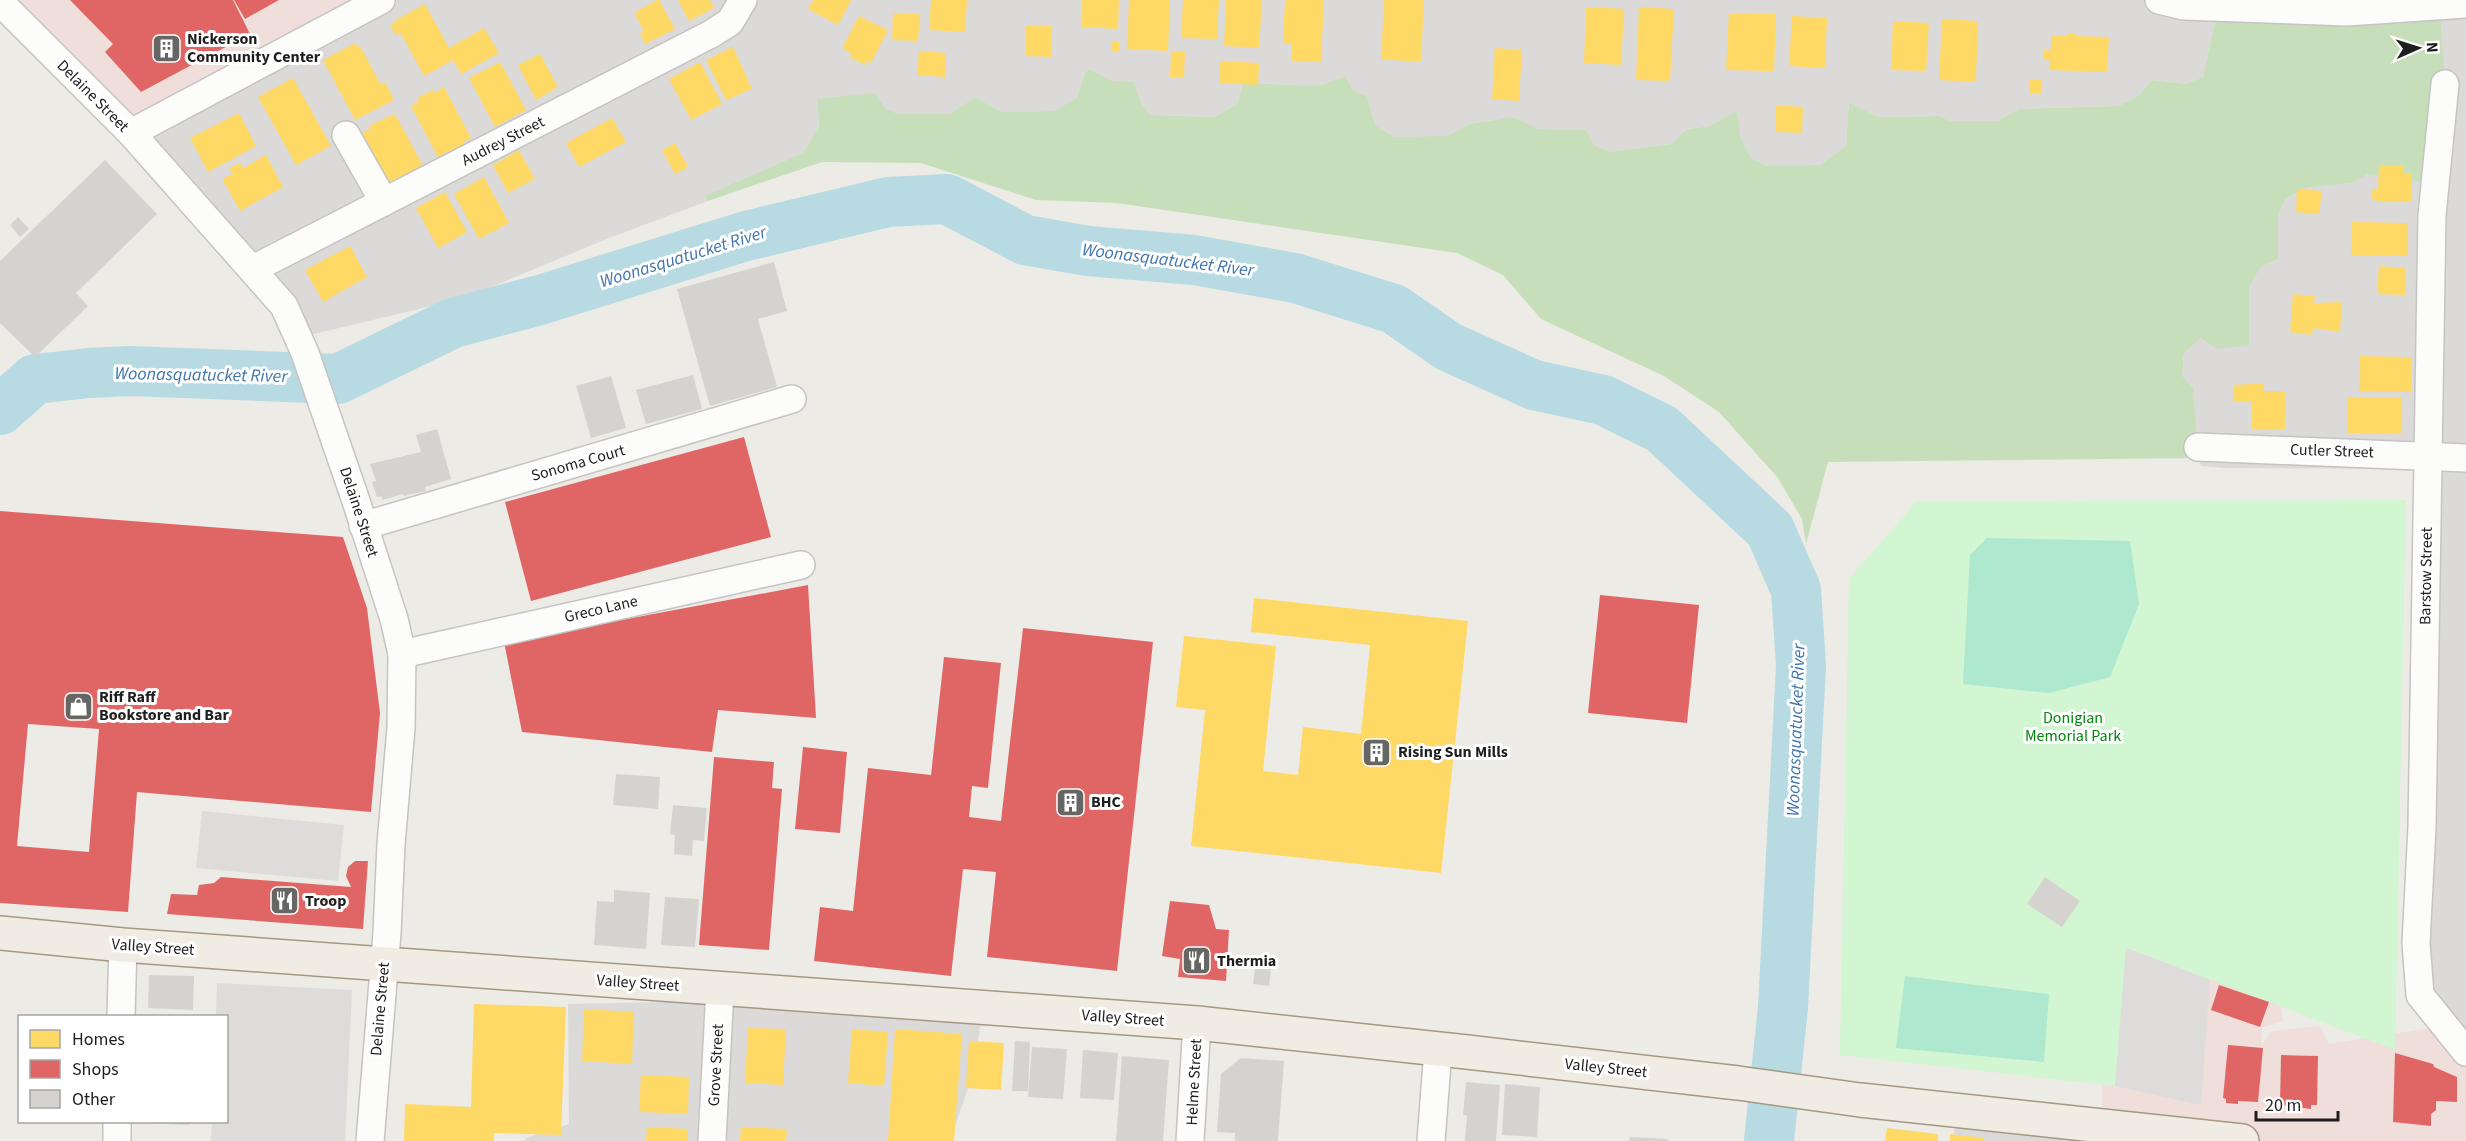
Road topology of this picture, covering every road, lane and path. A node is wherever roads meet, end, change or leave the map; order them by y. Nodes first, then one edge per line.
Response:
1 (381, 0) edge
2 (743, 0) edge
3 (2159, 0) edge
4 (0, 2) edge
5 (2466, 4) edge
6 (2259, 5) edge
7 (2445, 84) dead end
8 (131, 133) junction
9 (346, 135) dead end
10 (384, 202) junction
11 (253, 269) junction
12 (792, 399) dead end
13 (2198, 447) dead end
14 (2427, 455) junction
15 (2466, 458) edge
16 (363, 526) junction
17 (801, 565) dead end
18 (402, 654) junction
19 (0, 933) edge
20 (123, 945) junction
21 (384, 963) junction
22 (720, 989) junction
23 (121, 1015) edge
24 (1197, 1023) junction
25 (1438, 1050) junction
26 (2466, 1052) edge
27 (117, 1123) edge
28 (2108, 1134) edge
29 (117, 1141) edge
30 (370, 1141) edge
31 (712, 1141) edge
32 (1191, 1141) edge
33 (1431, 1141) edge
34 (2242, 1141) edge

1 - 8 street
2 - 10 street, Audrey Street
3 - 6 street
4 - 8 street, Delaine Street
5 - 6 street
7 - 14 street, Barstow Street
8 - 11 street, Delaine Street
9 - 10 street
10 - 11 street, Audrey Street
11 - 16 street, Delaine Street
12 - 16 street, Sonoma Court
13 - 14 street, Cutler Street
14 - 15 street, Cutler Street
14 - 26 street, Barstow Street
16 - 18 street, Delaine Street
17 - 18 street, Greco Lane
18 - 21 street, Delaine Street
19 - 20 main road, Valley Street
20 - 21 main road, Valley Street
20 - 23 street
21 - 22 main road, Valley Street
21 - 30 street, Delaine Street
22 - 24 main road, Valley Street
22 - 31 street, Grove Street
24 - 25 main road, Valley Street
24 - 32 street, Helme Street
25 - 28 main road, Valley Street
25 - 33 street
27 - 29 street
28 - 34 main road, Valley Street

